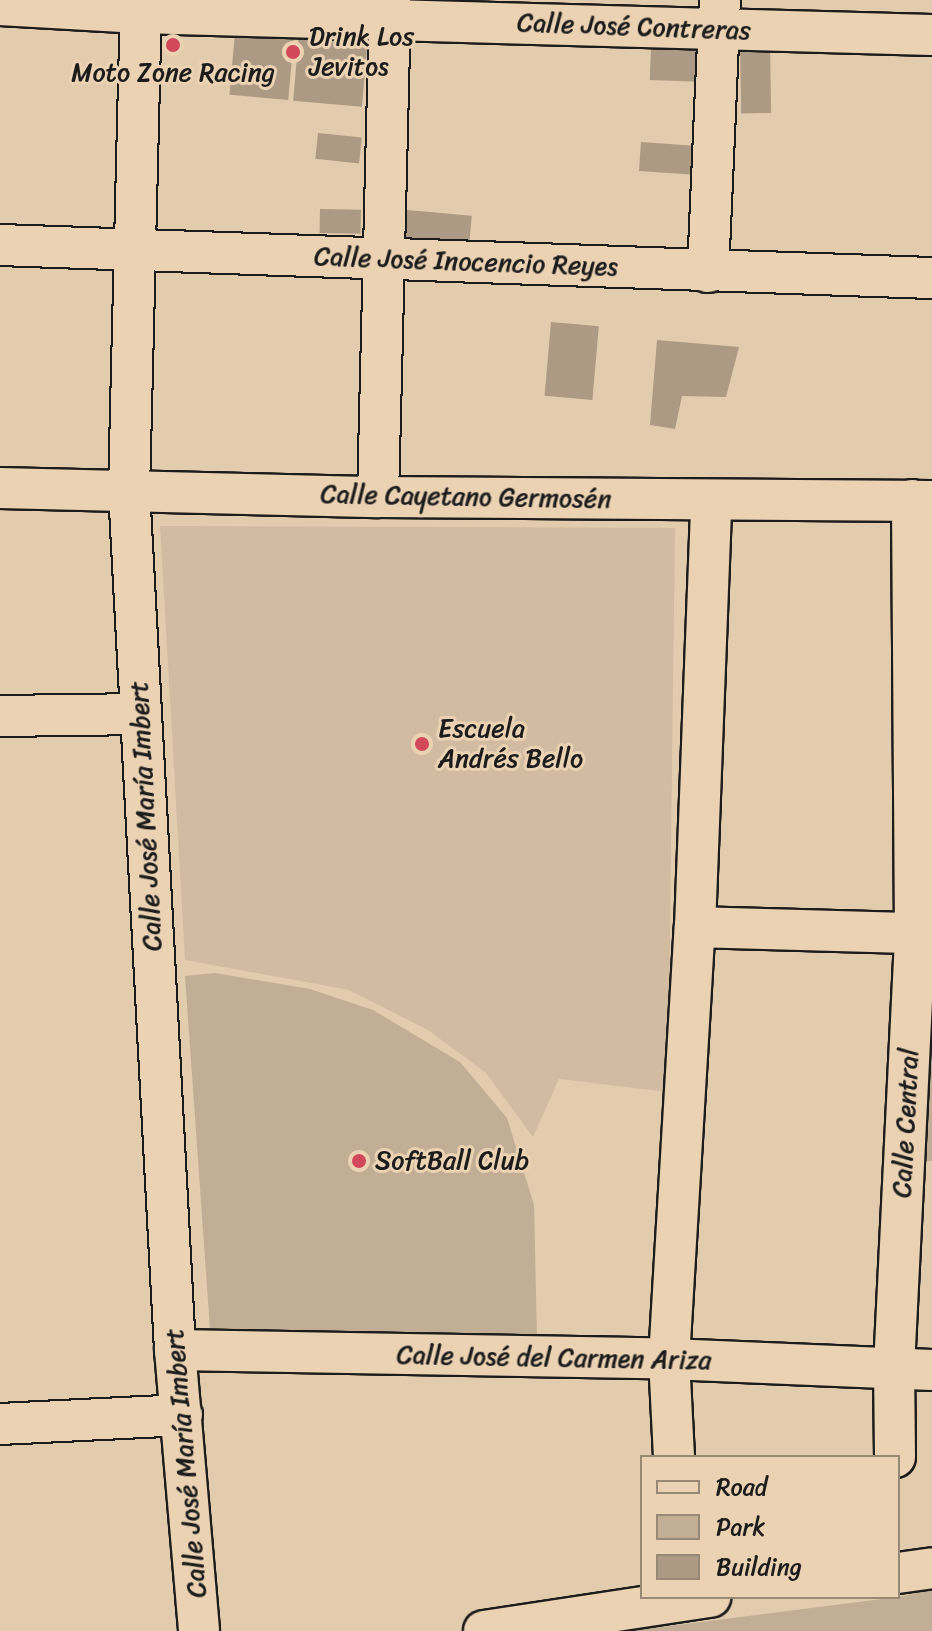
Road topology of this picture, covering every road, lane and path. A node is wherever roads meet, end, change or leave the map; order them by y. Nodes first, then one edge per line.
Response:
1 (0, 5) edge
2 (141, 6) edge
3 (390, 9) edge
4 (720, 15) edge
5 (932, 35) edge
6 (0, 245) edge
7 (134, 253) junction
8 (384, 258) junction
9 (708, 272) junction
10 (932, 278) edge
11 (0, 488) edge
12 (129, 489) junction
13 (378, 497) junction
14 (711, 501) junction
15 (922, 501) edge
16 (140, 714) junction
17 (0, 716) edge
18 (695, 927) junction
19 (920, 952) edge
20 (175, 1350) junction
21 (669, 1359) junction
22 (913, 1369) edge
23 (182, 1415) junction
24 (0, 1424) edge
25 (674, 1455) edge
26 (895, 1455) edge
27 (932, 1568) edge
28 (900, 1573) edge
29 (685, 1599) edge
30 (199, 1631) edge
31 (484, 1631) edge

1 - 2 street, Calle José Contreras
2 - 3 street, Calle José Contreras
2 - 7 street, Calle José María Imbert
3 - 4 street, Calle José Contreras
3 - 8 street
4 - 5 street, Calle José Contreras
4 - 9 street
6 - 7 street, Calle José Inocencio Reyes
7 - 8 street, Calle José Inocencio Reyes
7 - 12 street, Calle José María Imbert
8 - 9 street, Calle José Inocencio Reyes
8 - 13 street
9 - 10 street, Calle José Inocencio Reyes
11 - 12 street, Calle Cayetano Germosén
12 - 13 street, Calle Cayetano Germosén
12 - 16 street, Calle José María Imbert
13 - 14 street, Calle Cayetano Germosén
14 - 15 street, Calle Cayetano Germosén
14 - 18 street
15 - 19 street, Calle Central
16 - 17 street
16 - 20 street, Calle José María Imbert
18 - 19 street
18 - 21 street
19 - 22 street, Calle Central
20 - 21 street, Calle José del Carmen Ariza
20 - 23 street, Calle José María Imbert
21 - 22 street, Calle José del Carmen Ariza
21 - 25 street
22 - 26 street, Calle Central
23 - 24 street
23 - 30 street, Calle José María Imbert
27 - 28 street
29 - 31 street

